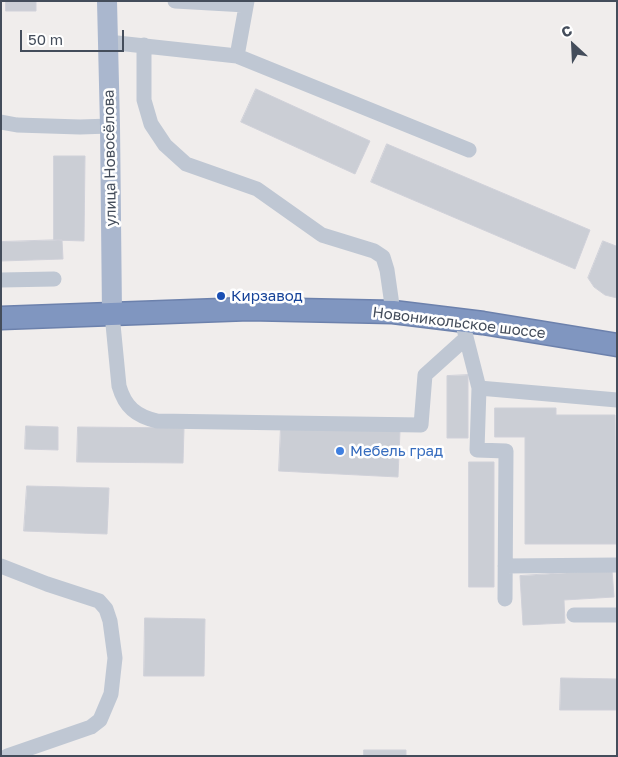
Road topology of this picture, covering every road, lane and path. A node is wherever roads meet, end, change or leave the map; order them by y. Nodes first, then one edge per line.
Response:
1 (107, 1) edge
2 (175, 1) edge
3 (247, 3) edge
4 (108, 42) junction
5 (144, 45) junction
6 (237, 56) junction
7 (1, 122) edge
8 (110, 126) junction
9 (469, 150) dead end
10 (54, 279) dead end
11 (1, 280) edge
12 (393, 312) junction
13 (112, 314) junction
14 (1, 318) edge
15 (464, 329) junction
16 (617, 345) edge
17 (479, 388) junction
18 (617, 400) edge
19 (617, 565) edge
20 (1, 566) edge
21 (505, 566) junction
22 (505, 599) dead end
23 (574, 615) dead end
24 (617, 615) edge
25 (7, 756) edge

1 - 4 main road, улица Новосёлова
2 - 3 lane
3 - 6 lane
4 - 5 lane
4 - 8 main road, улица Новосёлова
5 - 6 lane
5 - 12 lane
6 - 9 lane
7 - 8 lane
8 - 13 main road, улица Новосёлова
10 - 11 lane
12 - 13 highway, Новоникольское шоссе
12 - 15 highway, Новоникольское шоссе
13 - 14 highway, Новоникольское шоссе
13 - 15 lane
15 - 16 highway, Новоникольское шоссе
15 - 17 lane
17 - 18 lane
17 - 21 lane
19 - 21 lane
20 - 25 lane
21 - 22 lane
23 - 24 lane

